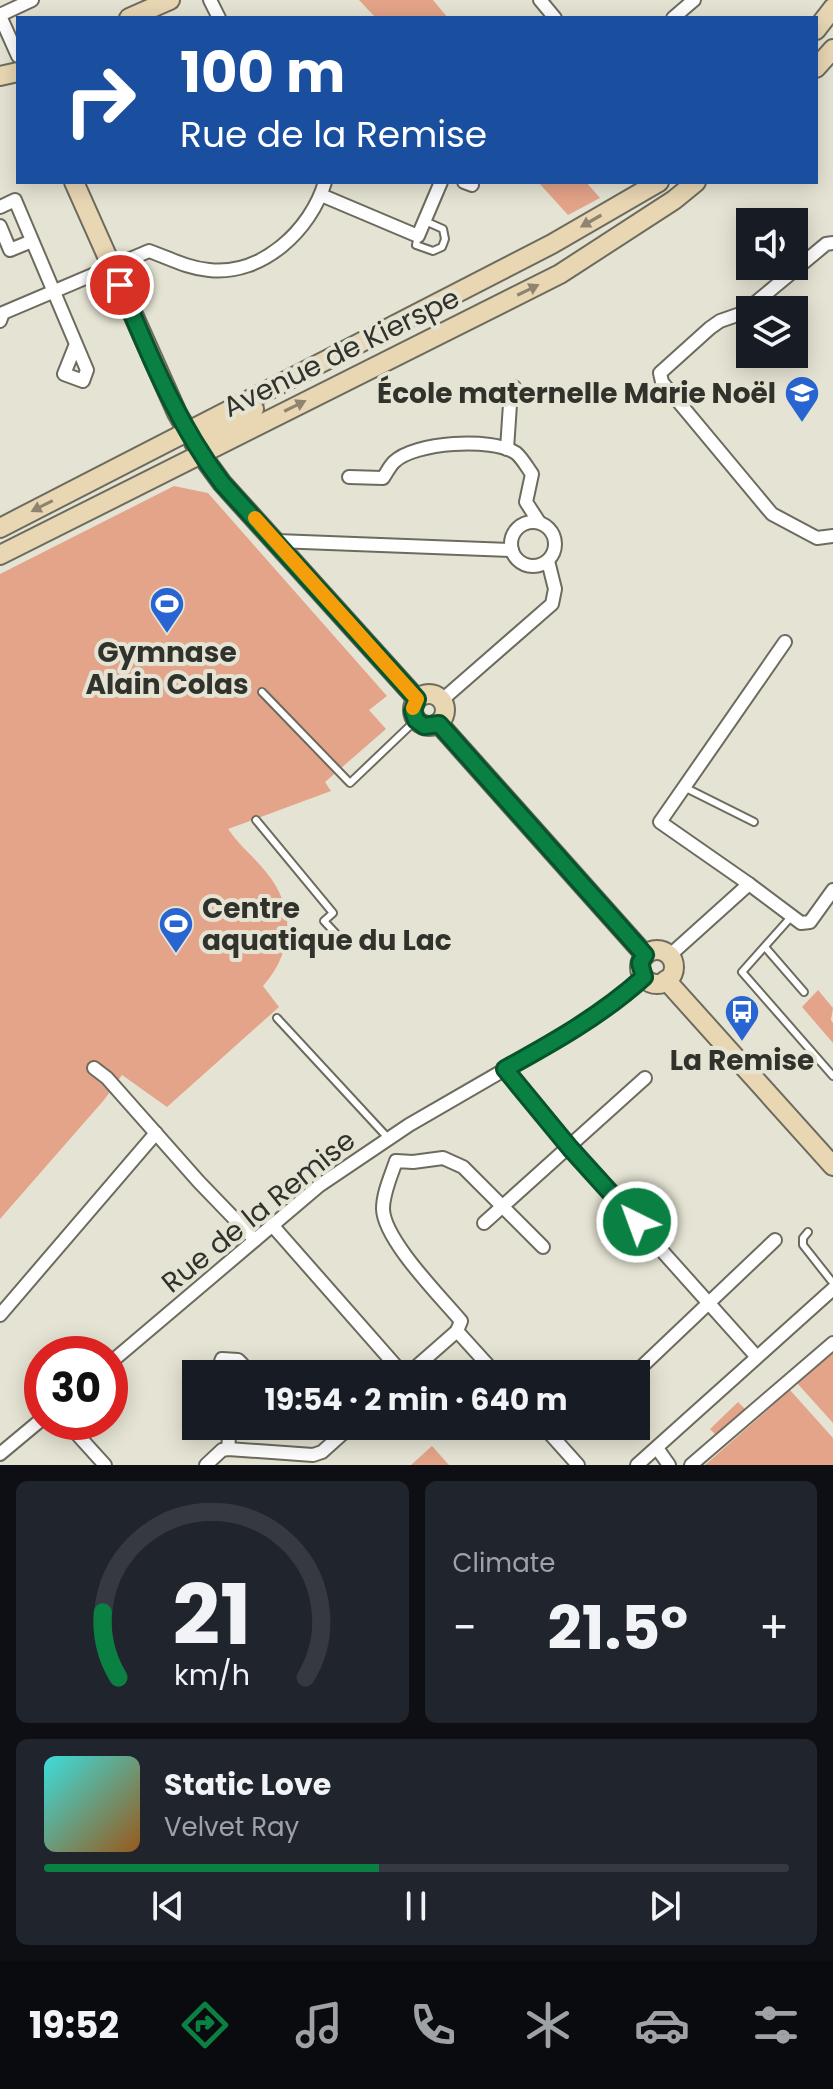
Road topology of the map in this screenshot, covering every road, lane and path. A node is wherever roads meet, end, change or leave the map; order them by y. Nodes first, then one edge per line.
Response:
1 (32, 0) edge
2 (170, 0) edge
3 (540, 0) edge
4 (694, 0) edge
5 (833, 8) edge
6 (0, 15) edge
7 (134, 16) edge
8 (553, 16) edge
9 (675, 16) edge
10 (818, 27) edge
11 (833, 49) edge
12 (16, 51) edge
13 (818, 66) edge
14 (75, 184) edge
15 (440, 184) edge
16 (656, 184) edge
17 (694, 184) edge
18 (323, 188) edge
19 (0, 207) edge
20 (425, 221) junction
21 (0, 226) edge
22 (418, 236) junction
23 (32, 241) junction
24 (833, 243) edge
25 (112, 267) junction
26 (54, 292) junction
27 (0, 321) edge
28 (76, 344) dead end
29 (350, 347) junction
30 (514, 387) dead end
31 (186, 431) junction
32 (507, 449) junction
33 (200, 453) junction
34 (349, 477) dead end
35 (539, 522) junction
36 (0, 528) edge
37 (833, 536) edge
38 (35, 537) junction
39 (277, 541) junction
40 (512, 550) junction
41 (0, 555) edge
42 (548, 561) junction
43 (785, 642) dead end
44 (262, 692) dead end
45 (417, 699) junction
46 (442, 700) junction
47 (416, 720) junction
48 (439, 724) junction
49 (684, 787) junction
50 (256, 820) dead end
51 (754, 822) dead end
52 (749, 884) junction
53 (833, 890) edge
54 (791, 917) junction
55 (340, 938) dead end
56 (765, 947) junction
57 (645, 955) junction
58 (669, 956) junction
59 (644, 977) junction
60 (666, 980) junction
61 (804, 992) dead end
62 (277, 1018) dead end
63 (94, 1068) dead end
64 (505, 1069) junction
65 (833, 1076) edge
66 (645, 1078) dead end
67 (156, 1133) junction
68 (386, 1141) junction
69 (570, 1148) junction
70 (396, 1161) junction
71 (833, 1166) edge
72 (503, 1205) junction
73 (484, 1223) dead end
74 (272, 1225) junction
75 (808, 1232) dead end
76 (255, 1240) junction
77 (775, 1240) dead end
78 (543, 1247) dead end
79 (833, 1283) edge
80 (833, 1289) edge
81 (710, 1303) junction
82 (0, 1315) edge
83 (457, 1331) junction
84 (833, 1343) edge
85 (128, 1348) edge
86 (756, 1356) junction
87 (393, 1360) edge
88 (423, 1360) edge
89 (483, 1360) edge
90 (649, 1360) edge
91 (24, 1434) edge
92 (82, 1440) edge
93 (229, 1440) edge
94 (335, 1440) edge
95 (556, 1440) edge
96 (657, 1448) junction
97 (228, 1449) junction
98 (0, 1454) edge
99 (105, 1465) edge
100 (206, 1465) edge
101 (578, 1465) edge
102 (637, 1465) edge
103 (669, 1465) edge
104 (691, 1465) edge

1 - 6 street
2 - 7 main road
3 - 8 street
4 - 9 street
5 - 10 main road
6 - 12 street
11 - 13 main road
14 - 25 main road
15 - 20 street
16 -> 29 main road, Avenue de Kierspe
33 -> 17 main road, Avenue de Kierspe
18 - 22 street
18 - 25 street
19 - 23 street
20 - 22 street
20 - 22 lane
21 - 23 street
23 - 26 street
24 - 37 street
25 - 26 street
25 - 31 main road
26 - 27 street
26 - 28 street
29 - 31 main road, Avenue de Kierspe
29 - 33 main road
30 - 32 street
31 - 33 main road
31 -> 36 main road, Avenue de Kierspe
31 - 38 main road
32 - 34 street
32 - 35 street
33 - 38 main road, Avenue de Kierspe
33 - 39 main road
35 - 40 street
35 - 42 street
38 - 41 main road, Avenue de Kierspe
39 - 40 street
39 - 45 main road
40 - 42 street
42 - 46 street
43 - 49 street
44 - 47 lane
45 - 46 main road
45 - 47 main road
46 - 48 main road
47 - 48 main road
48 - 57 main road
49 - 51 lane
49 - 52 street
50 - 55 lane
52 - 54 street
52 - 58 street
53 - 54 street
54 - 56 lane
56 - 61 lane
56 - 65 lane
57 - 58 main road
57 - 59 main road
58 - 60 main road
59 - 60 main road
59 - 64 street, Rue de la Remise
60 - 71 main road
62 - 68 lane
63 - 67 street
64 - 68 street, Rue de la Remise
64 - 69 street
66 - 69 street
67 - 76 street
67 - 82 street
68 - 70 street
68 - 74 street, Rue de la Remise
69 - 72 street
69 - 81 street
70 - 72 street
70 - 83 street
72 - 73 street
72 - 78 street
74 - 76 street, Rue de la Remise
74 - 87 street
75 - 79 lane
76 - 85 street, Rue de la Remise
77 - 81 street
80 - 86 street
81 - 86 street
81 - 90 street
83 - 88 street
83 - 89 street
84 - 104 street
86 - 96 street
91 - 98 street
92 - 99 street
93 - 97 street
94 - 97 street
95 - 101 street
96 - 102 street
96 - 103 street
97 - 100 street

